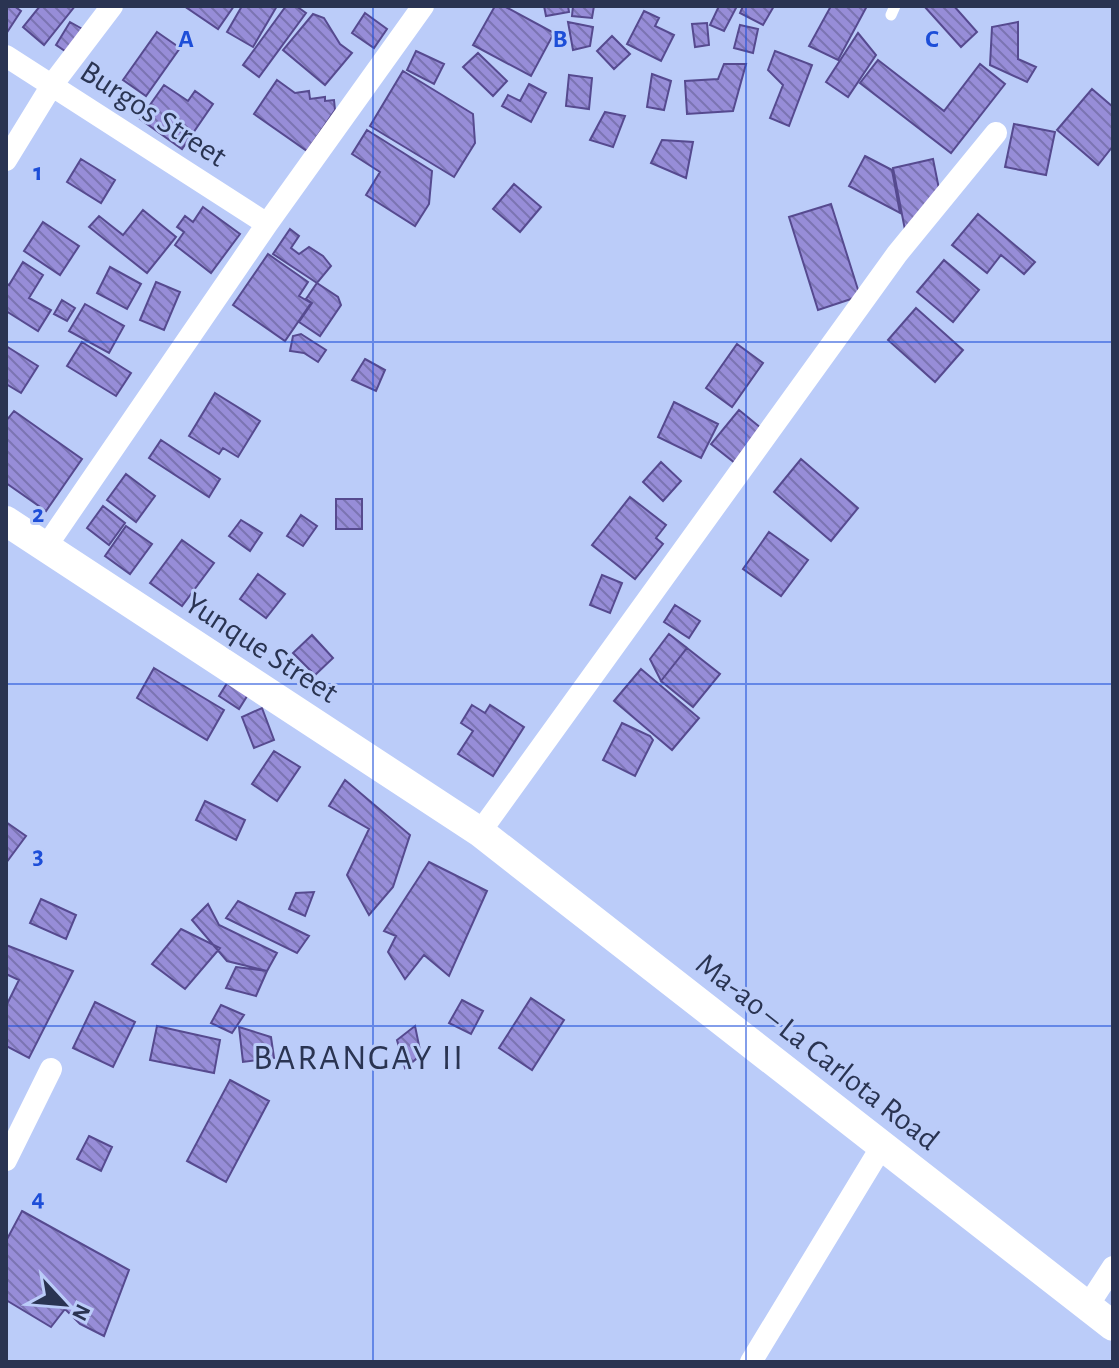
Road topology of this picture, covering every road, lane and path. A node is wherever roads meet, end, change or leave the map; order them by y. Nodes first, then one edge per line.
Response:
1 (112, 6) edge
2 (423, 6) edge
3 (6, 56) edge
4 (52, 85) junction
5 (996, 133) dead end
6 (6, 160) edge
7 (267, 224) junction
8 (6, 521) edge
9 (45, 548) junction
10 (480, 832) junction
11 (51, 1069) dead end
12 (882, 1146) junction
13 (6, 1160) edge
14 (1113, 1267) edge
15 (1087, 1307) junction
16 (1113, 1326) edge
17 (751, 1362) edge

1 - 4 street
2 - 7 street
3 - 4 street, Burgos Street
4 - 6 street
4 - 7 street, Burgos Street
5 - 10 street
7 - 9 street
8 - 9 main road, Yunque Street
9 - 10 main road, Yunque Street
10 - 12 main road, Ma-ao – La Carlota Road
11 - 13 street
12 - 15 main road, Ma-ao – La Carlota Road
12 - 17 street
14 - 15 street
15 - 16 main road, Ma-ao – La Carlota Road

